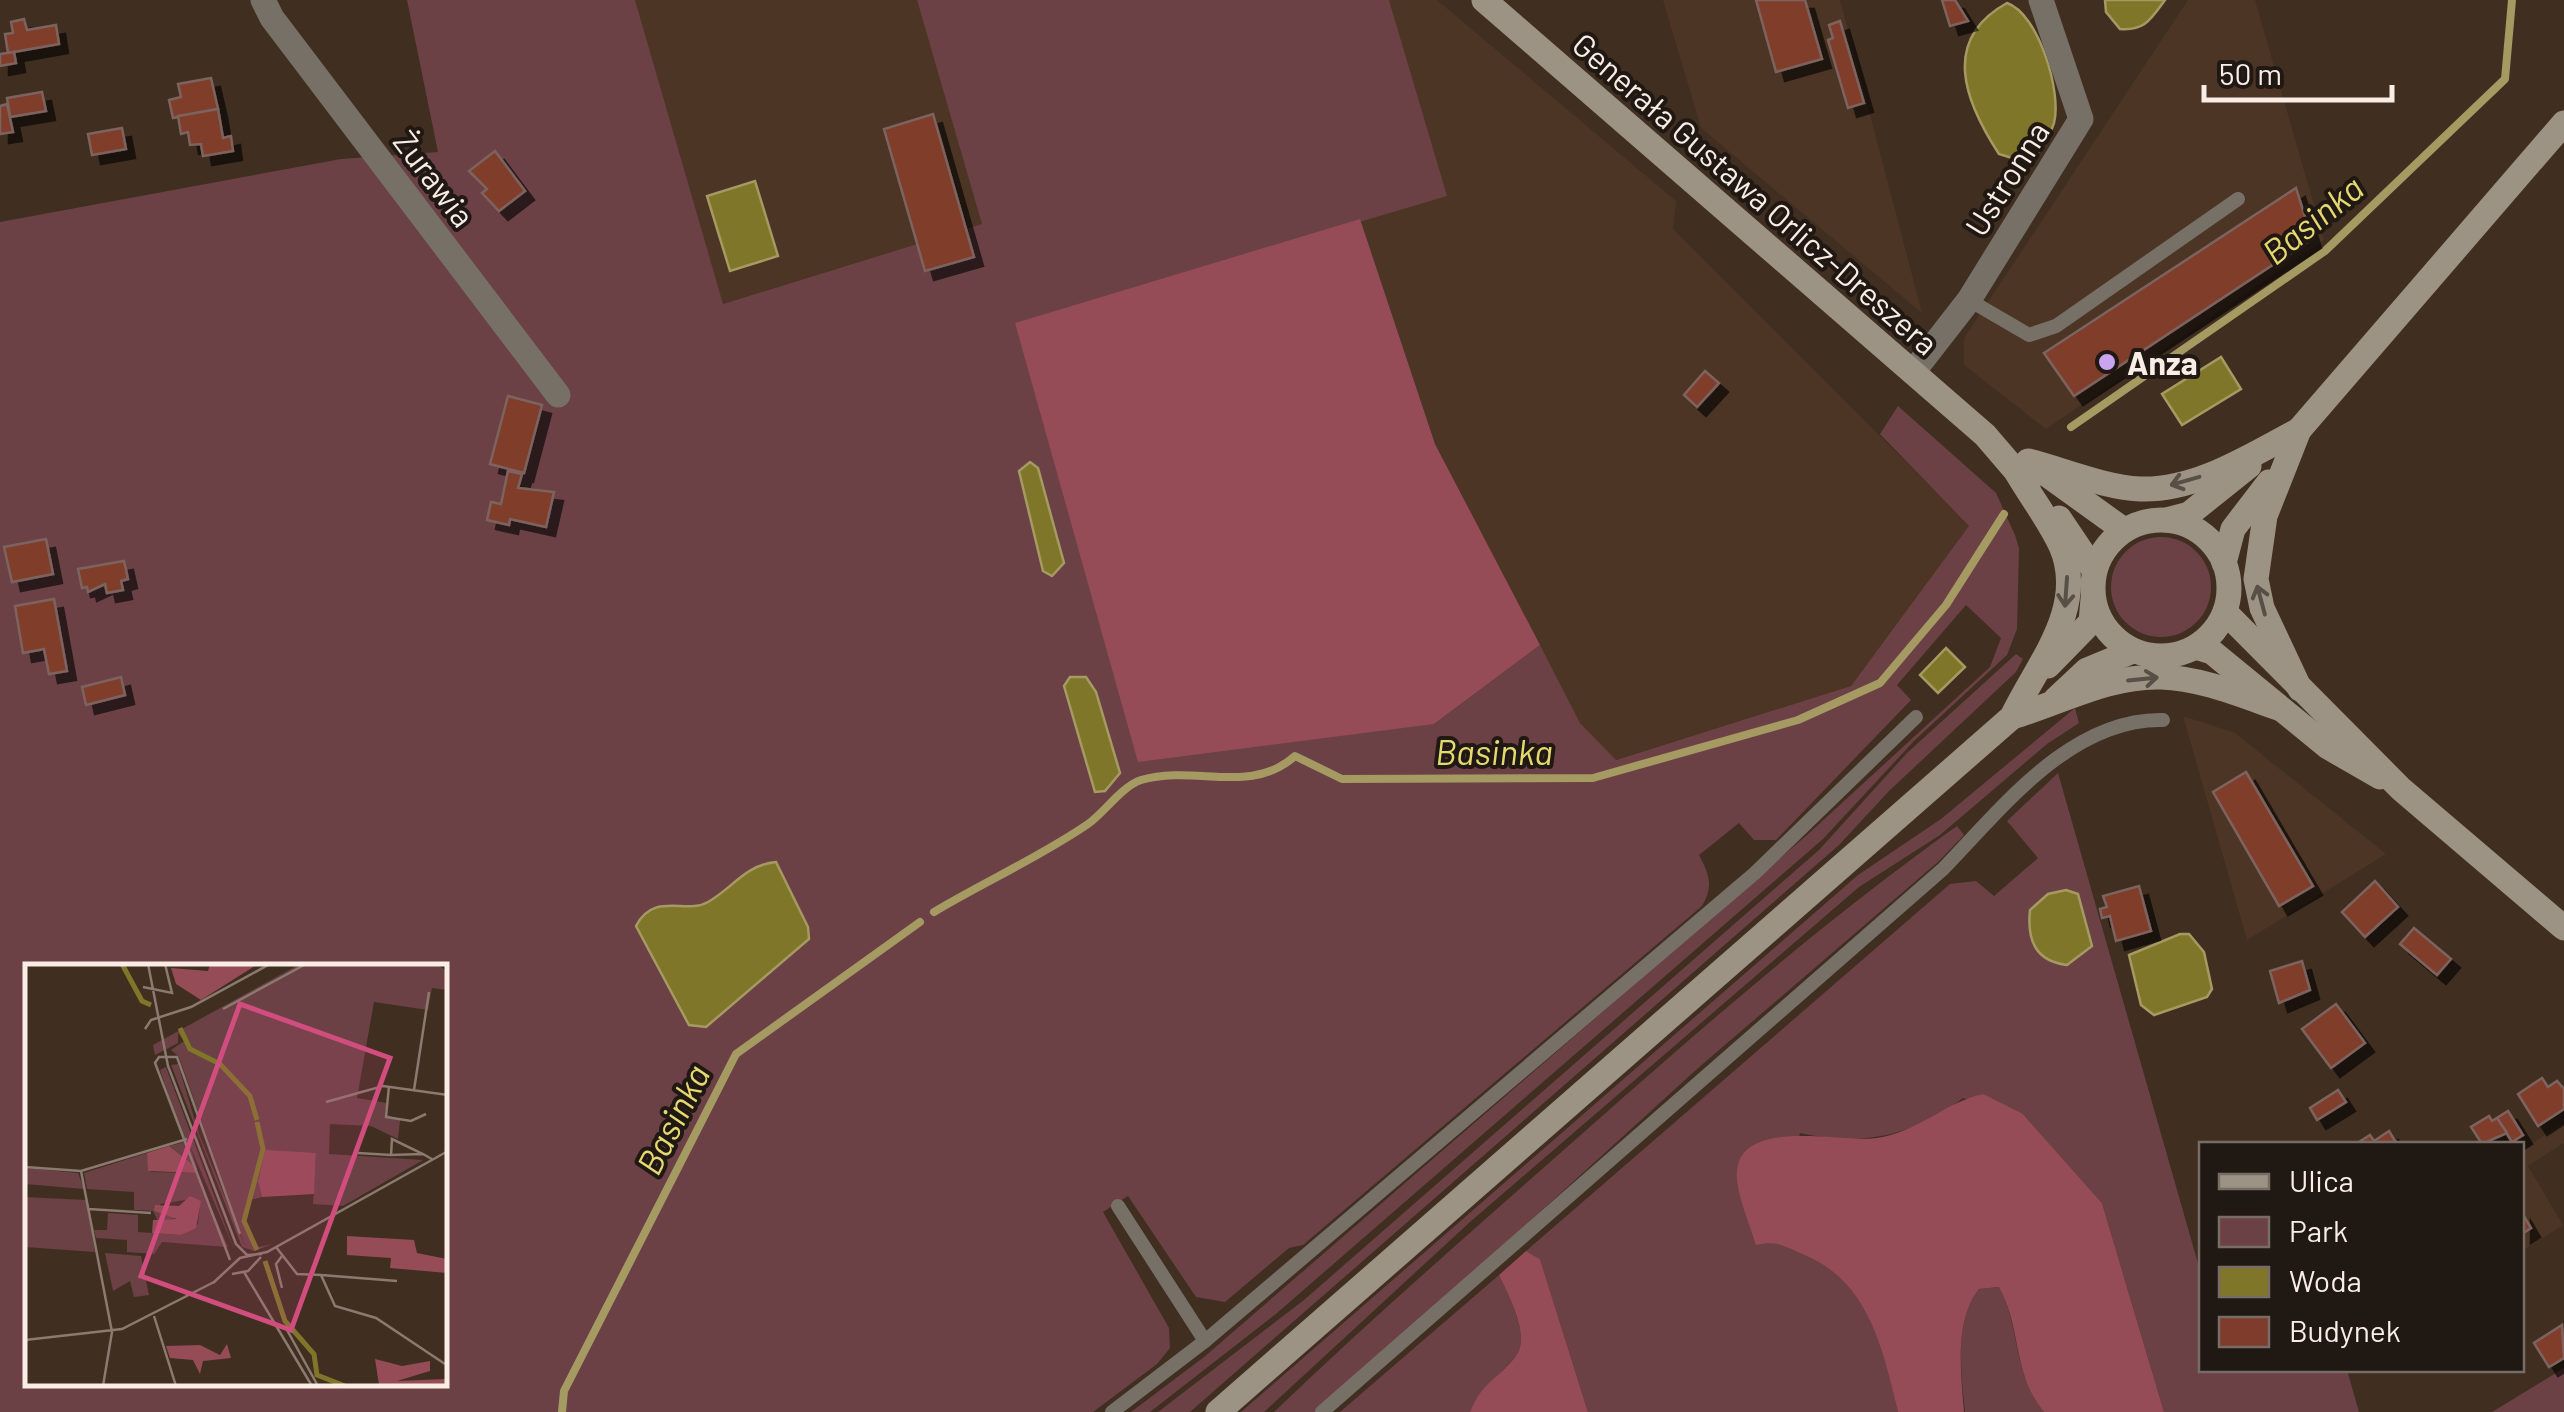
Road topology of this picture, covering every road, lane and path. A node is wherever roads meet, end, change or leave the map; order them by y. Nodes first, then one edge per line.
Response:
1 (263, 0) edge
2 (1484, 0) edge
3 (2042, 0) edge
4 (2564, 122) edge
5 (2238, 199) dead end
6 (1969, 300) junction
7 (1913, 372) junction
8 (558, 394) dead end
9 (2281, 450) junction
10 (2022, 467) junction
11 (2166, 520) junction
12 (2124, 530) junction
13 (2224, 562) junction
14 (2094, 570) junction
15 (2093, 599) junction
16 (2224, 612) junction
17 (2196, 647) junction
18 (2133, 651) junction
19 (2030, 679) junction
20 (2300, 689) junction
21 (2050, 706) junction
22 (2280, 709) junction
23 (1916, 717) dead end
24 (2012, 717) junction
25 (2163, 720) dead end
26 (2401, 789) junction
27 (2564, 928) edge
28 (1118, 1206) dead end
29 (1205, 1342) junction
30 (1112, 1412) edge
31 (1218, 1412) edge
32 (1322, 1412) edge

1 - 8 street, Żurawia
2 - 7 main road, Generała Gustawa Orlicz-Dreszera
3 - 6 street, Ustronna
4 - 9 main road
5 - 6 lane
6 - 7 street, Ustronna
7 - 10 main road, Generała Gustawa Orlicz-Dreszera
9 -> 10 main road
9 - 11 main road
9 - 13 main road
20 -> 9 main road
10 - 12 main road, Generała Gustawa Orlicz-Dreszera
10 - 14 main road, Generała Gustawa Orlicz-Dreszera
10 -> 19 main road
11 - 12 main road
11 - 13 main road
12 - 14 main road
13 - 16 main road
14 - 15 main road
15 - 18 main road
15 - 19 main road
16 - 17 main road
16 - 20 main road
17 - 18 main road
17 - 22 main road
18 - 21 main road
19 - 24 main road
20 - 26 main road
21 -> 22 main road
21 - 24 main road
22 - 26 main road
23 - 29 lane
24 - 31 main road
25 - 32 lane
26 - 27 main road
28 - 29 lane
29 - 30 lane

